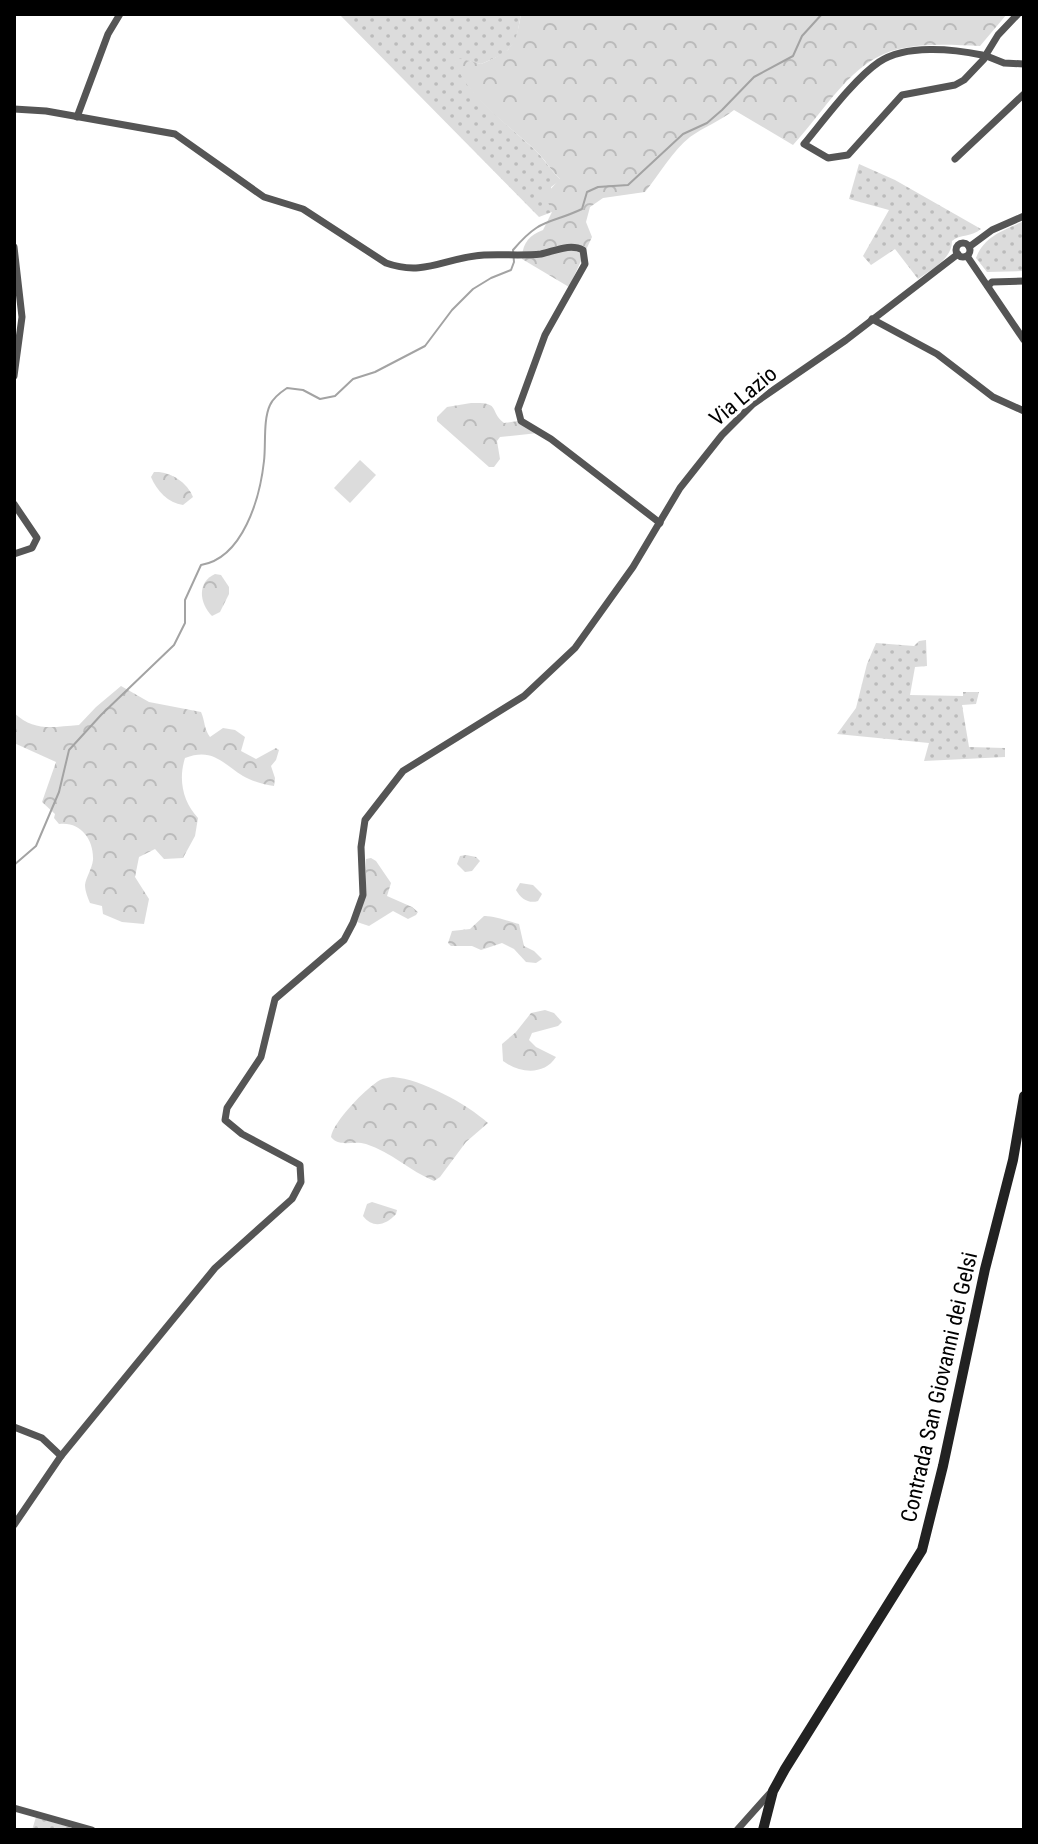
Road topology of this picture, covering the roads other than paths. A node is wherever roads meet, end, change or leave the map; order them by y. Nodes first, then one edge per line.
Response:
1 (120, 14) edge
2 (1018, 14) edge
3 (986, 56) junction
4 (1024, 64) edge
5 (1024, 94) edge
6 (14, 109) edge
7 (77, 117) junction
8 (955, 159) dead end
9 (1024, 216) edge
10 (14, 247) edge
11 (969, 247) junction
12 (958, 254) junction
13 (967, 256) junction
14 (1024, 281) edge
15 (988, 286) junction
16 (872, 319) junction
17 (1024, 340) edge
18 (14, 376) edge
19 (1024, 411) edge
20 (14, 504) edge
21 (660, 523) junction
22 (14, 554) edge
23 (1024, 1096) edge
24 (14, 1427) edge
25 (61, 1456) junction
26 (14, 1525) edge
27 (773, 1791) junction
28 (14, 1808) edge
29 (92, 1830) edge
30 (737, 1830) edge
31 (763, 1830) edge

1 - 7 street
2 - 3 street
3 - 3 street
3 - 4 street
5 - 8 street
6 - 7 street
7 - 21 street
9 - 11 street
10 - 18 street
11 - 12 street
11 - 13 street
12 - 13 street
12 - 16 street, Via Lazio
13 - 15 street
14 - 15 street
15 - 17 street
16 - 19 street
16 - 21 street, Via Lazio
20 - 22 street
21 - 25 street, Via Lazio
23 - 27 main road, Contrada San Giovanni dei Gelsi
24 - 25 street
25 - 26 street
27 - 30 street, Contrada San Giovanni dei Gelsi
27 - 31 main road, Contrada San Giovanni dei Gelsi
28 - 29 street

